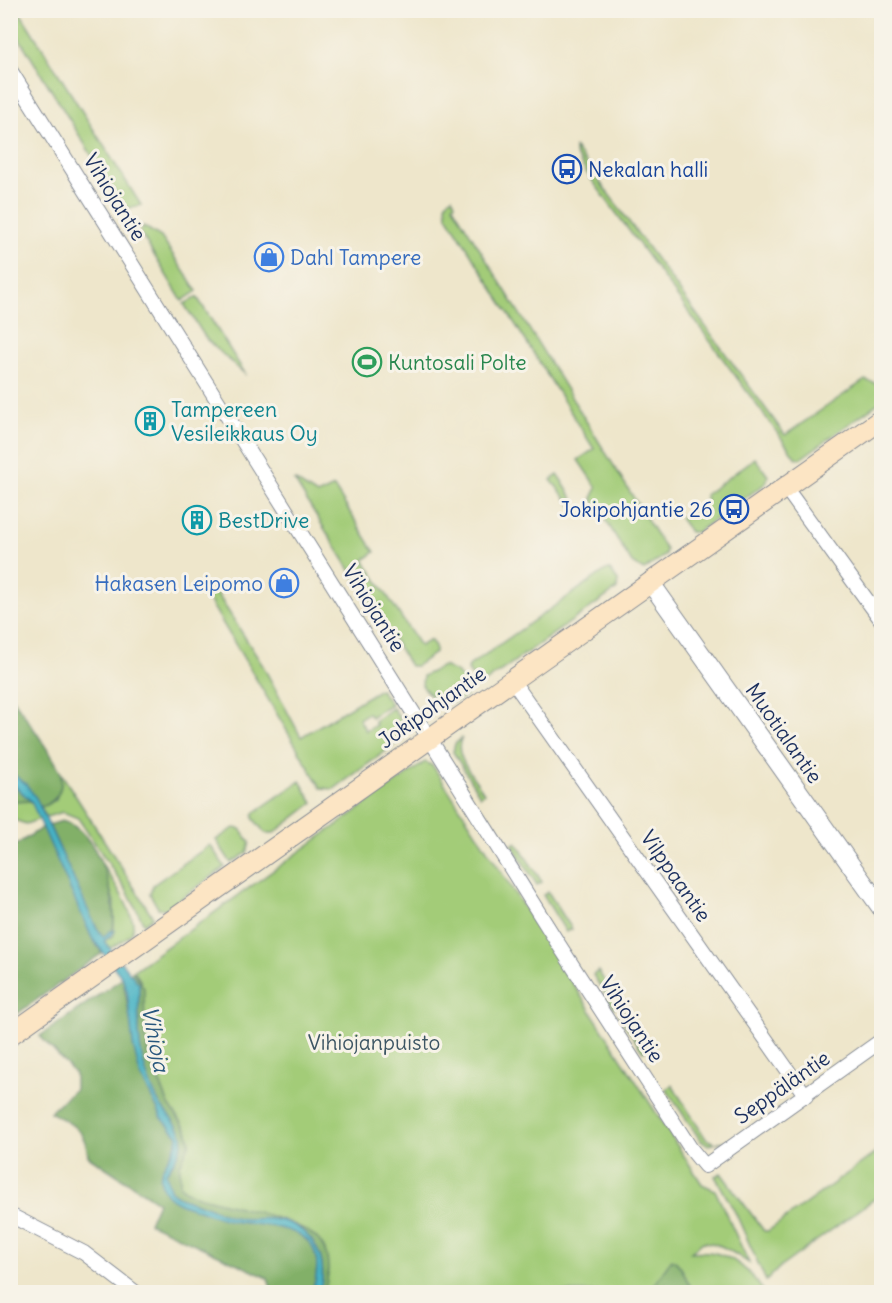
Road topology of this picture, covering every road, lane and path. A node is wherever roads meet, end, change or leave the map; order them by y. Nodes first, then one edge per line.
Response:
1 (10, 70) edge
2 (882, 419) edge
3 (785, 487) junction
4 (650, 582) junction
5 (882, 621) edge
6 (512, 680) junction
7 (430, 736) junction
8 (882, 909) edge
9 (10, 1035) edge
10 (882, 1040) edge
11 (806, 1096) junction
12 (705, 1166) joint
13 (10, 1215) edge
14 (135, 1293) edge

1 - 7 street, Vihiojantie
2 - 3 main road, Jokipohjantie
3 - 4 main road, Jokipohjantie
3 - 5 street
4 - 6 main road, Jokipohjantie
4 - 8 street, Muotialantie
6 - 7 main road, Jokipohjantie
6 - 11 street, Vilppaantie
7 - 9 main road, Jokipohjantie
7 - 12 street, Vihiojantie
10 - 11 street, Seppäläntie
11 - 12 street, Seppäläntie
13 - 14 street

